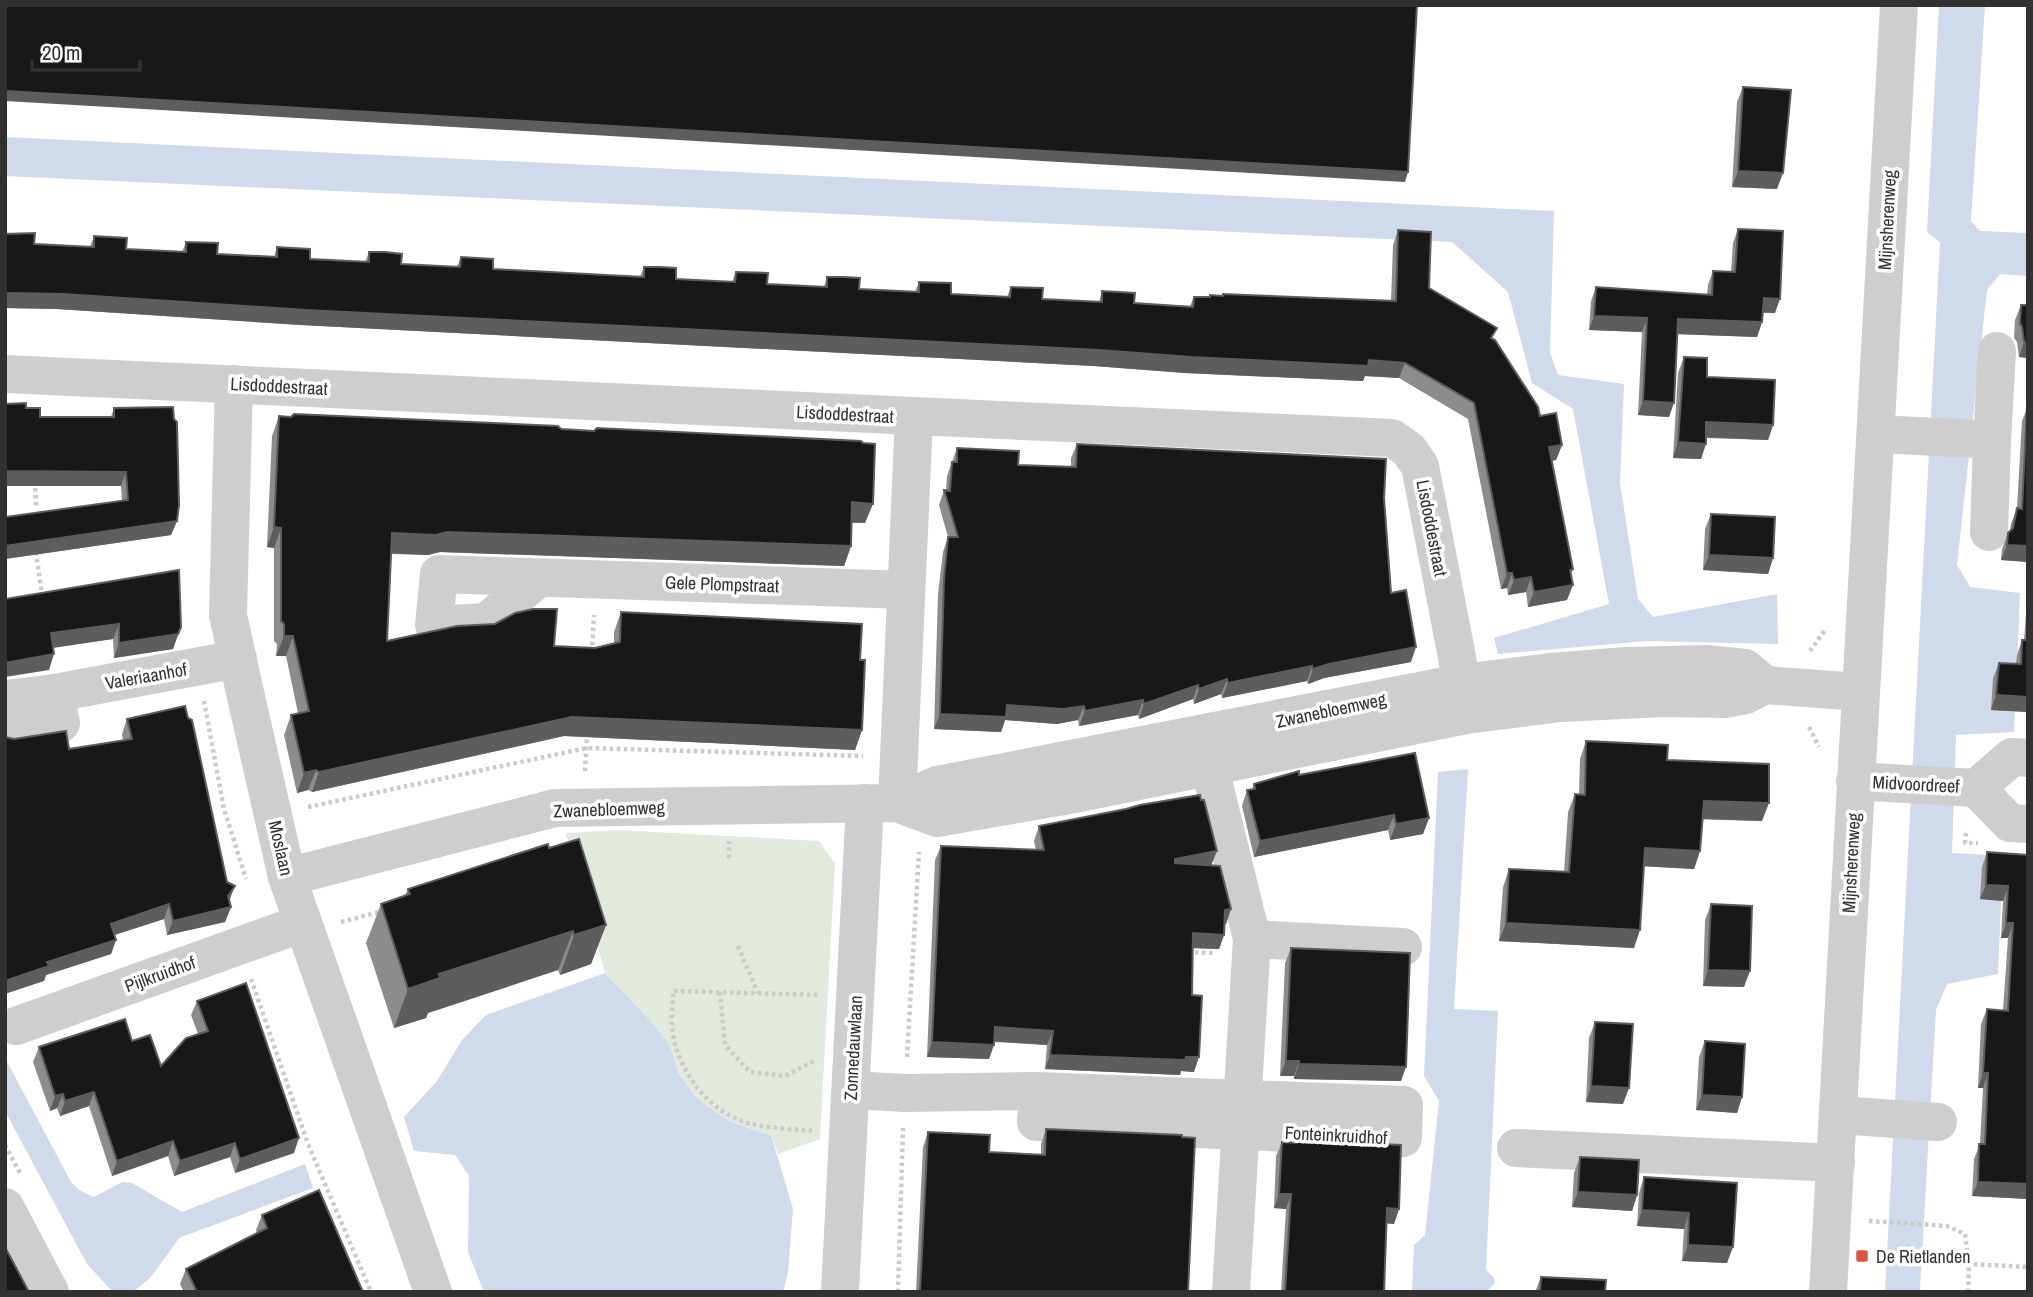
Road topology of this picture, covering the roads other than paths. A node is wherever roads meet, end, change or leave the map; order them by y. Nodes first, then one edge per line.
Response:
1 (1899, 5) edge
2 (1997, 351) dead end
3 (5, 374) edge
4 (234, 384) junction
5 (914, 417) junction
6 (1892, 435) junction
7 (1986, 440) junction
8 (1989, 532) dead end
9 (539, 578) dead end
10 (906, 590) junction
11 (238, 659) junction
12 (1860, 692) junction
13 (55, 693) junction
14 (5, 699) edge
15 (1463, 699) junction
16 (5, 732) edge
17 (1205, 750) junction
18 (2028, 758) edge
19 (1872, 782) junction
20 (1972, 788) junction
21 (881, 803) junction
22 (2028, 824) edge
23 (287, 877) junction
24 (304, 927) junction
25 (1251, 946) junction
26 (1403, 947) dead end
27 (16, 1026) dead end
28 (851, 1090) junction
29 (1241, 1115) junction
30 (1839, 1115) junction
31 (1938, 1122) dead end
32 (1516, 1148) dead end
33 (1836, 1163) junction
34 (5, 1207) edge
35 (50, 1292) edge
36 (433, 1292) edge
37 (840, 1292) edge
38 (1231, 1292) edge
39 (1828, 1292) edge

1 - 6 street, Mijnsherenweg
2 - 7 street
3 - 4 street, Lisdoddestraat
4 - 5 street, Lisdoddestraat
4 - 11 street, Moslaan
5 - 10 street, Zonnedauwlaan
5 - 15 street, Lisdoddestraat
6 - 7 street
6 - 12 street, Mijnsherenweg
7 - 8 street
9 - 10 street, Gele Plompstraat
10 - 21 street, Zonnedauwlaan
11 - 13 street, Valeriaanhof
11 - 23 street, Moslaan
12 - 15 street, Zwanebloemweg
12 - 19 street, Mijnsherenweg
13 - 14 street, Valeriaanhof
13 - 16 street
15 - 17 street, Zwanebloemweg
17 - 21 street, Zwanebloemweg
17 - 25 street
18 - 20 street, Midvoordreef
19 - 20 street, Midvoordreef
19 - 30 street, Mijnsherenweg
20 - 22 street, Midvoordreef
21 - 23 street, Zwanebloemweg
21 - 28 street, Zonnedauwlaan
23 - 24 street, Moslaan
24 - 27 street, Pijlkruidhof
24 - 36 street, Moslaan
25 - 26 street
25 - 29 street
28 - 29 street
28 - 37 street, Zonnedauwlaan
29 - 38 street
30 - 31 street
30 - 33 street, Mijnsherenweg
32 - 33 street
33 - 39 street, Mijnsherenweg
34 - 35 street

